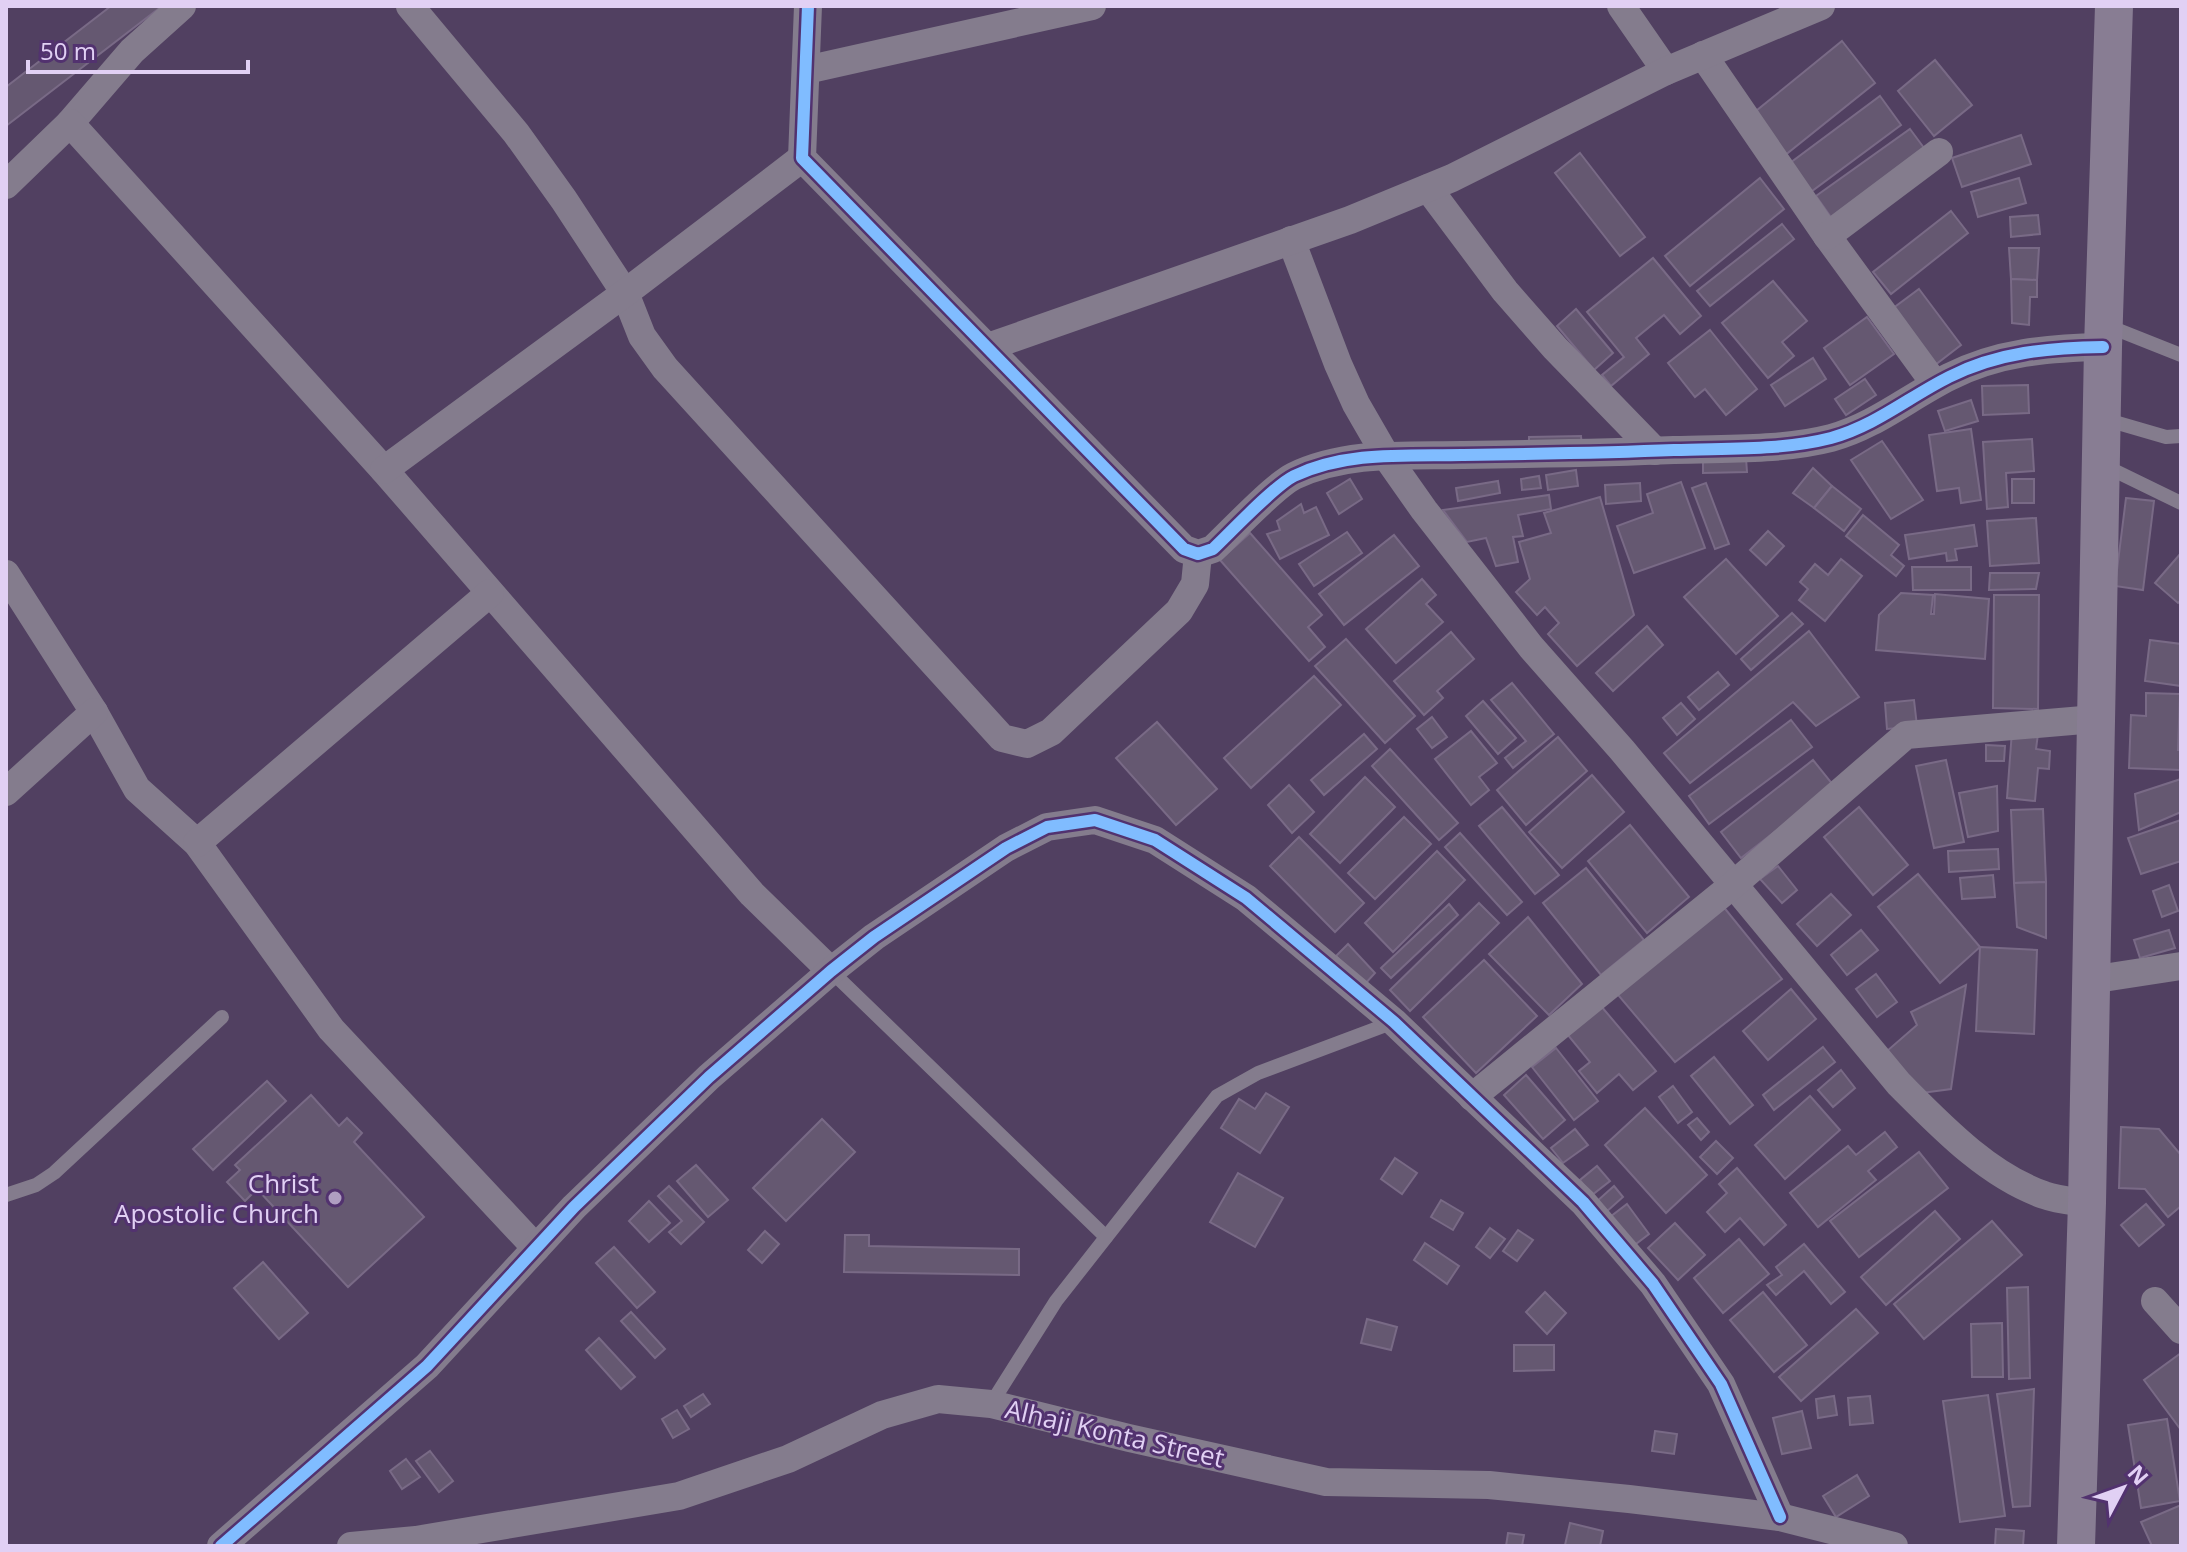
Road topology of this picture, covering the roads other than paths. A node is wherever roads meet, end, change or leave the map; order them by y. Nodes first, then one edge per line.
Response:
1 (182, 6) edge
2 (410, 6) edge
3 (808, 6) edge
4 (1092, 6) edge
5 (1621, 6) edge
6 (1821, 6) edge
7 (2114, 6) edge
8 (1703, 55) junction
9 (806, 70) junction
10 (1666, 71) junction
11 (70, 123) junction
12 (1939, 152) dead end
13 (802, 158) junction
14 (6, 185) edge
15 (1428, 188) junction
16 (1827, 236) junction
17 (1291, 240) junction
18 (625, 293) junction
19 (2103, 335) junction
20 (988, 347) junction
21 (2181, 355) edge
22 (1935, 384) junction
23 (2102, 419) junction
24 (2181, 436) edge
25 (1655, 451) junction
26 (1386, 456) junction
27 (2101, 464) junction
28 (384, 470) junction
29 (2181, 503) edge
30 (1198, 554) junction
31 (6, 574) edge
32 (490, 593) junction
33 (94, 712) junction
34 (2095, 719) junction
35 (6, 792) edge
36 (197, 843) junction
37 (1733, 885) junction
38 (2181, 966) edge
39 (831, 971) junction
40 (2090, 980) junction
41 (222, 1017) dead end
42 (1394, 1022) junction
43 (1472, 1097) junction
44 (6, 1195) edge
45 (2087, 1203) junction
46 (1106, 1237) junction
47 (536, 1248) junction
48 (2155, 1301) dead end
49 (2181, 1330) edge
50 (991, 1404) junction
51 (1780, 1517) junction
52 (221, 1546) edge
53 (351, 1546) edge
54 (1894, 1546) edge
55 (2076, 1546) edge

1 - 11 street
2 - 18 street
3 - 9 street
4 - 9 street
5 - 10 street
6 - 8 street
7 - 19 main road
8 - 10 street
8 - 16 street
9 - 13 street
10 - 15 street
11 - 14 street
11 - 28 street
12 - 16 street
13 - 18 street
13 - 20 street
15 - 17 street
15 - 25 street
16 - 22 street
17 - 20 street
17 - 26 street
18 - 28 street
18 - 30 street
19 - 21 lane
19 - 22 street
19 - 23 main road
20 - 30 street
22 - 25 street
23 - 24 lane
23 - 27 main road
25 - 26 street
26 - 30 street
26 - 37 street
27 - 29 lane
27 - 34 main road
28 - 32 street
31 - 33 street
32 - 36 street
32 - 39 street
33 - 35 street
33 - 36 street
34 - 37 street
34 - 40 main road
36 - 47 street
37 - 43 street
37 - 45 street
38 - 40 street
39 - 42 street
39 - 46 lane
39 - 47 street
40 - 45 main road
41 - 44 lane
42 - 43 street
42 - 46 lane
43 - 51 street
45 - 55 main road
46 - 50 lane
47 - 52 street
48 - 49 street
50 - 51 street, Alhaji Konta Street
50 - 53 street, Alhaji Konta Street
51 - 54 street, Alhaji Konta Street

